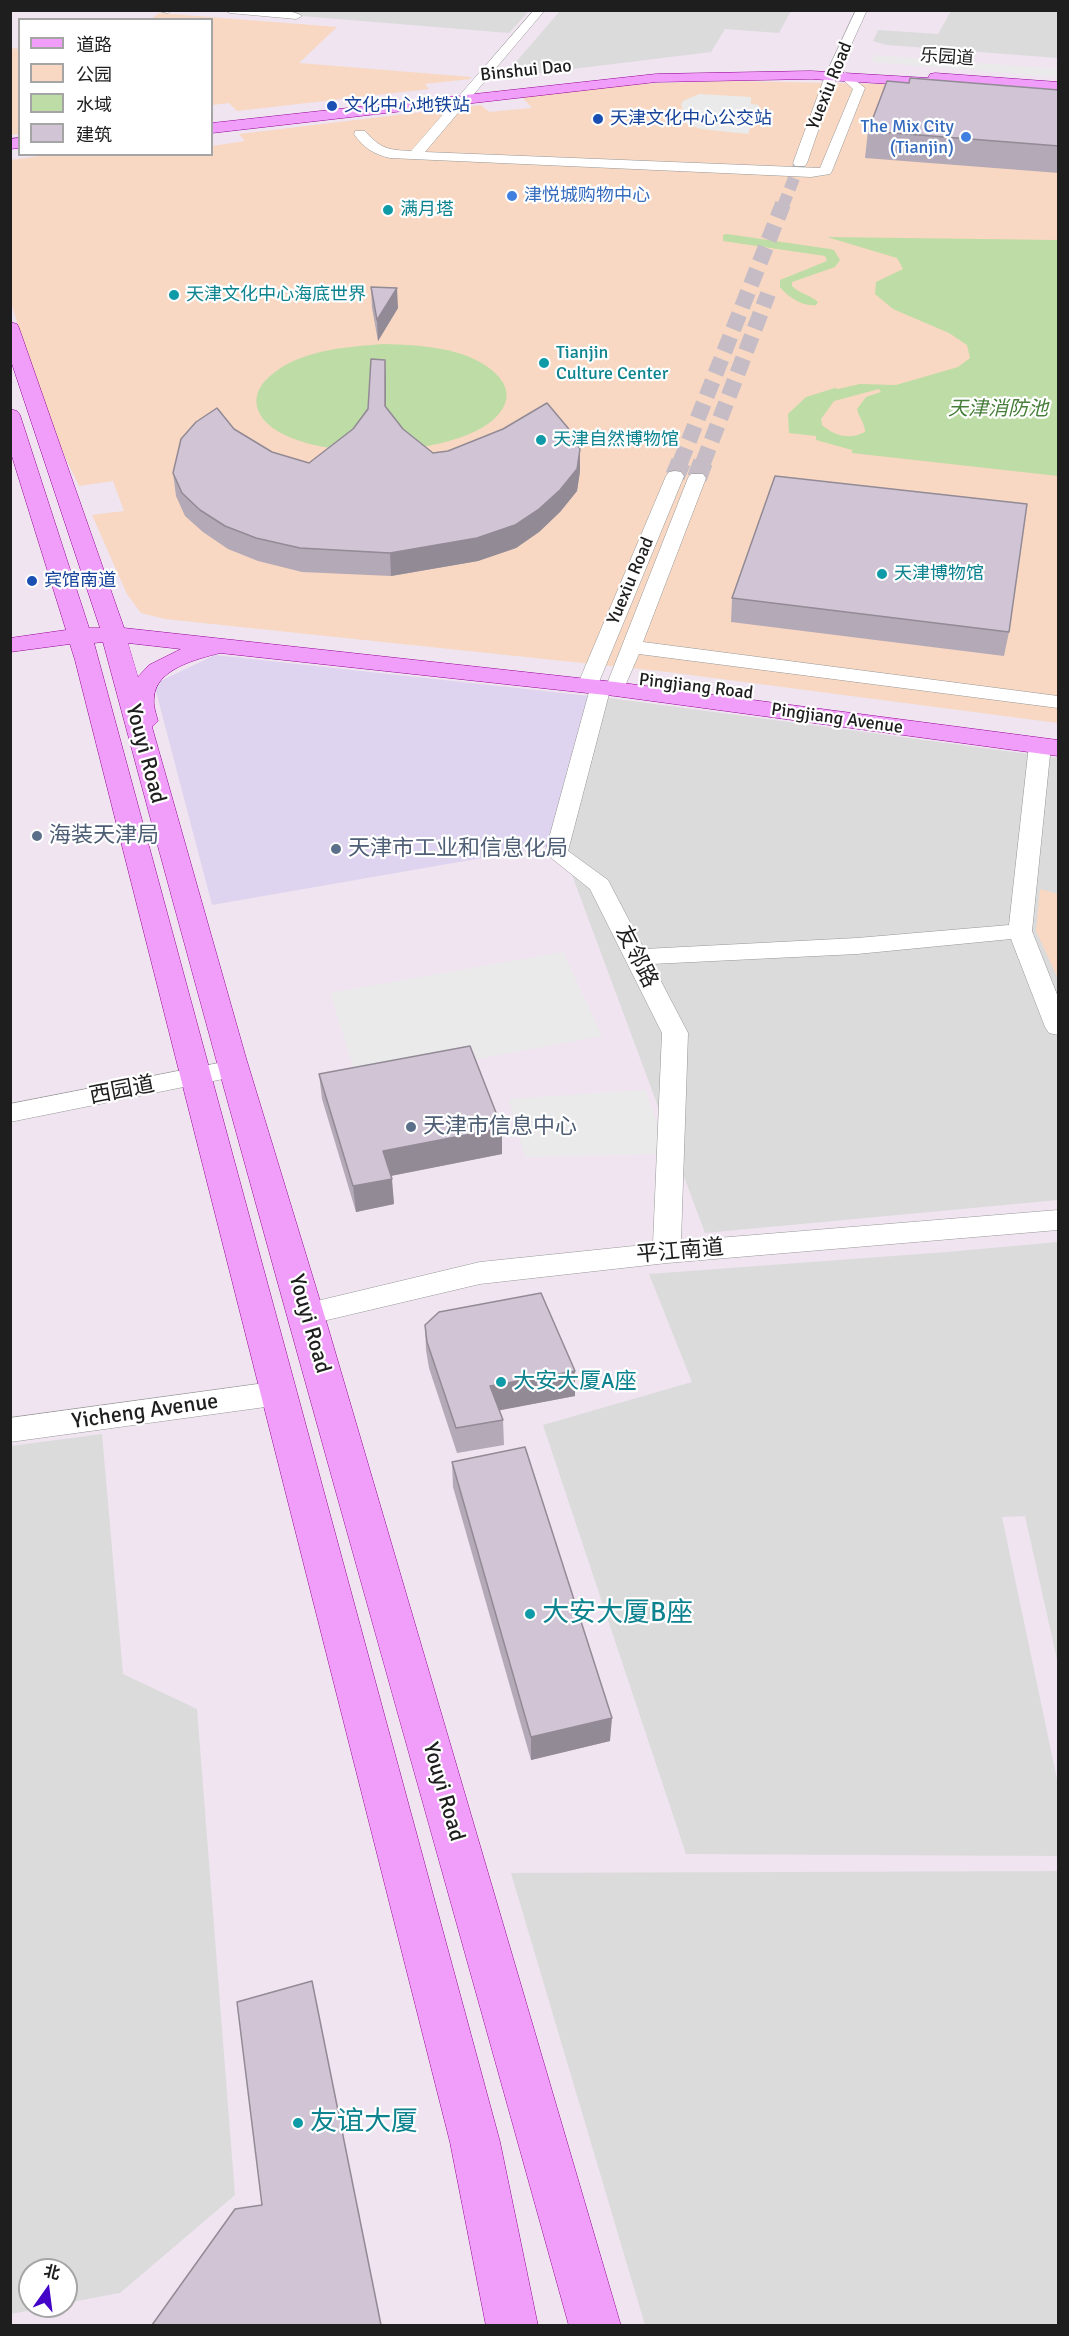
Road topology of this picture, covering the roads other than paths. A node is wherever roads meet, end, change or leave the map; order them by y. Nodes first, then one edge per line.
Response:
1 (159, 10) edge
2 (168, 10) edge
3 (230, 10) edge
4 (540, 10) edge
5 (547, 10) edge
6 (862, 10) edge
7 (874, 10) edge
8 (296, 16) dead end
9 (844, 70) junction
10 (1059, 86) edge
11 (1059, 91) edge
12 (472, 94) junction
13 (806, 107) dead end
14 (836, 110) dead end
15 (213, 120) edge
16 (213, 128) edge
17 (363, 133) dead end
18 (419, 154) junction
19 (800, 163) tunnel mouth
20 (817, 164) tunnel mouth
21 (10, 328) edge
22 (10, 416) edge
23 (675, 476) tunnel mouth
24 (697, 478) tunnel mouth
25 (94, 629) junction
26 (10, 634) edge
27 (10, 645) edge
28 (230, 646) junction
29 (632, 647) junction
30 (603, 683) junction
31 (1059, 702) edge
32 (141, 738) junction
33 (1052, 742) edge
34 (1020, 931) junction
35 (636, 957) junction
36 (1059, 1027) edge
37 (214, 1067) junction
38 (10, 1101) edge
39 (10, 1113) edge
40 (1059, 1220) edge
41 (667, 1253) junction
42 (306, 1314) junction
43 (280, 1393) junction
44 (10, 1430) edge
45 (512, 2325) edge
46 (595, 2325) edge

1 - 2 street
3 - 8 street
4 - 12 street
5 - 12 street
6 - 9 street, Yuexiu Road
7 - 9 street, Yuexiu Road
9 - 10 main road, 乐园道
9 - 11 main road, 乐园道
9 - 12 main road, Binshui Dao
9 - 13 street
9 - 18 street
9 - 19 street, Yuexiu Road
12 - 15 main road, Binshui Dao
12 - 16 main road, Binshui Dao
12 - 18 street
14 - 20 street, Yuexiu Road
17 - 18 street
21 - 25 main road, Youyi Road
22 - 25 main road, Youyi Road
23 - 30 street, Yuexiu Road
24 - 29 street, Yuexiu Road
25 - 26 main road
25 - 27 main road
25 - 28 main road
25 - 30 main road
25 - 32 main road, Youyi Road
25 - 37 main road, Youyi Road
28 - 30 main road
28 - 32 main road
29 - 30 street, Yuexiu Road
29 - 31 street
30 - 33 main road, Pingjiang Avenue
30 - 35 street, 友邻路
32 - 37 main road, Youyi Road
33 - 34 street
34 - 35 street
34 - 36 street
35 - 41 street, 友邻路
37 - 38 street, 西园道
37 - 39 street, 西园道
37 - 42 main road, Youyi Road
37 - 43 main road, Youyi Road
40 - 41 street, 平江南道
41 - 42 street, 平江南道
42 - 46 main road, Youyi Road
43 - 44 street, Yicheng Avenue
43 - 45 main road, Youyi Road

